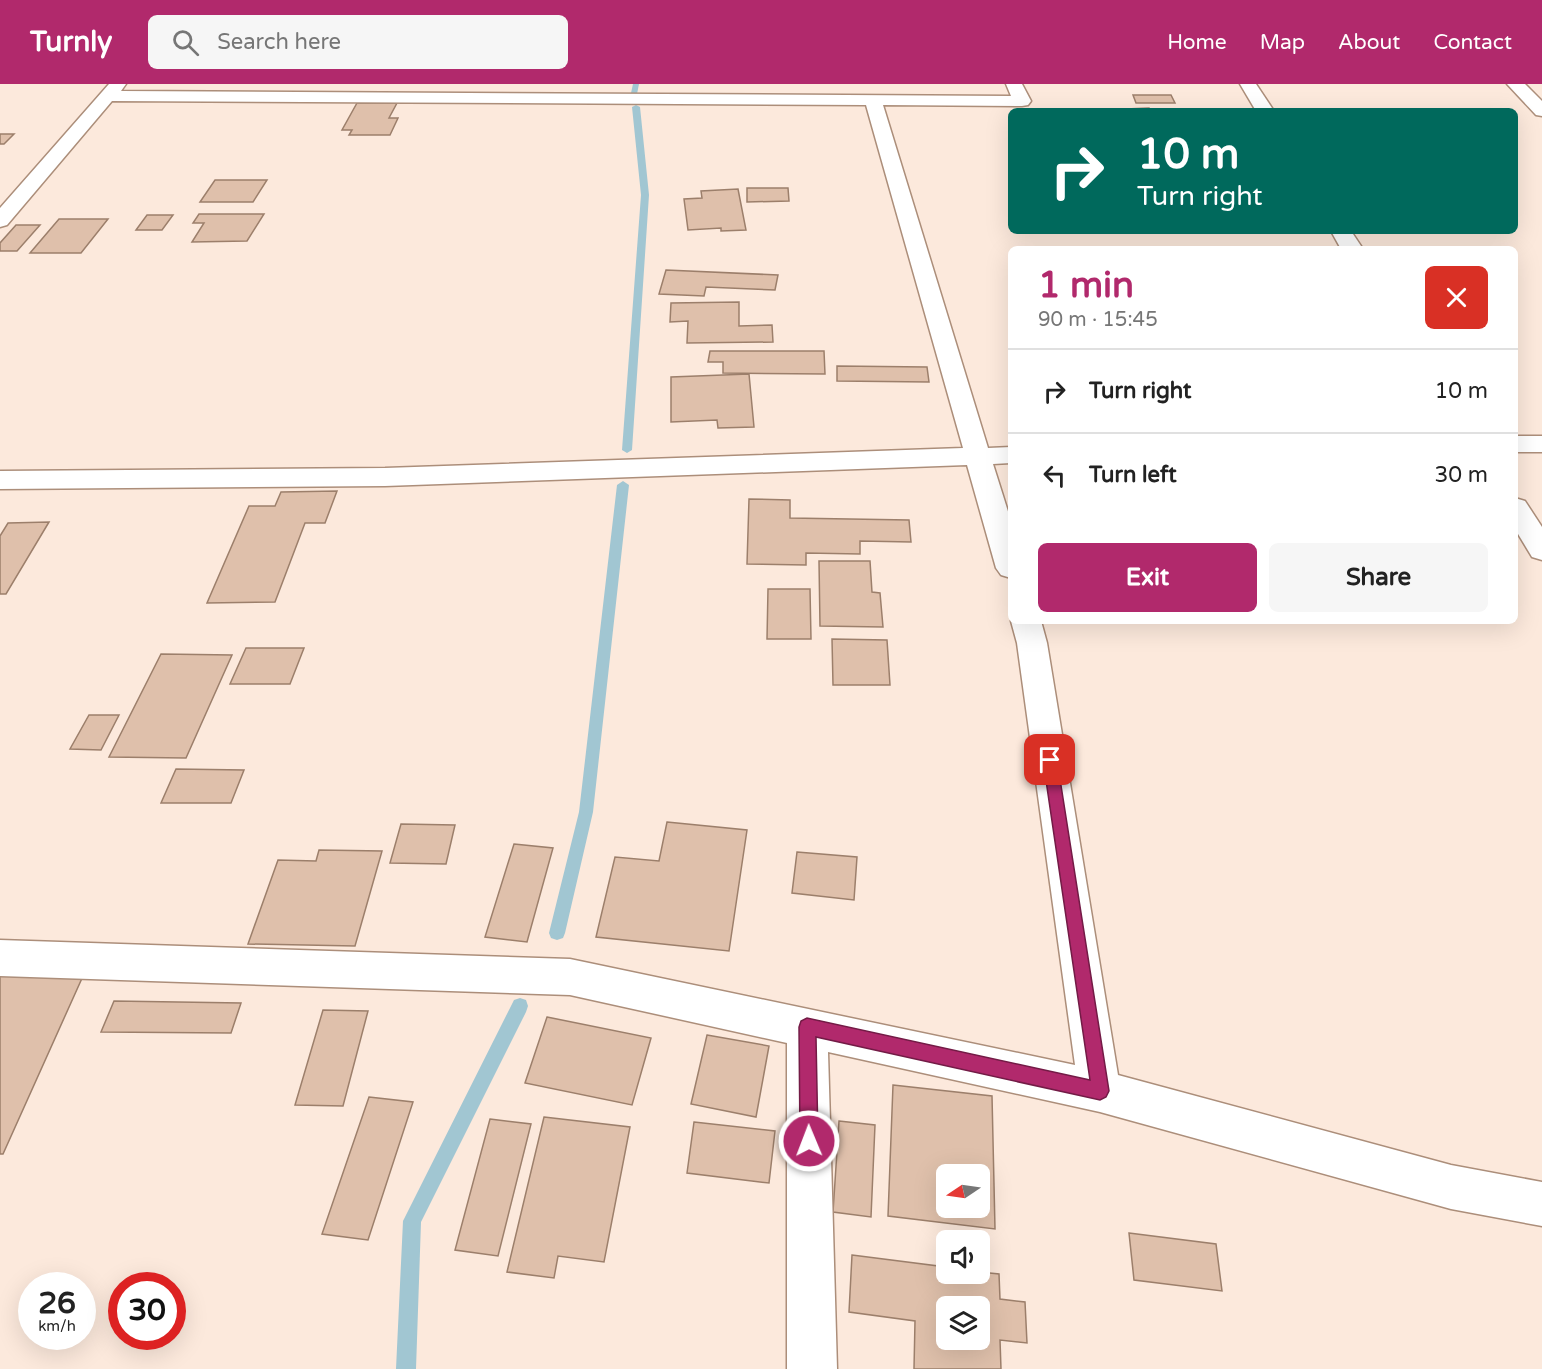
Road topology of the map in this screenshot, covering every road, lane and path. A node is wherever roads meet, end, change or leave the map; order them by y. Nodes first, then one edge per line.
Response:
1 (1014, 84) edge
2 (1248, 84) edge
3 (1515, 84) edge
4 (113, 90) edge
5 (873, 101) junction
6 (1263, 108) edge
7 (1542, 111) edge
8 (0, 221) edge
9 (1518, 444) edge
10 (1542, 444) edge
11 (1008, 455) edge
12 (979, 456) junction
13 (0, 480) edge
14 (1518, 512) edge
15 (1542, 550) edge
16 (1008, 558) edge
17 (1027, 624) edge
18 (0, 958) edge
19 (807, 1027) junction
20 (1100, 1091) junction
21 (1542, 1204) edge
22 (812, 1369) edge

1 - 5 street
2 - 6 street
3 - 7 street
4 - 5 street
4 - 8 street
5 - 12 street
9 - 10 street
11 - 12 street
12 - 13 street
12 - 16 street
14 - 15 street
17 - 20 street
18 - 19 street
19 - 20 street
19 - 22 street
20 - 21 street

